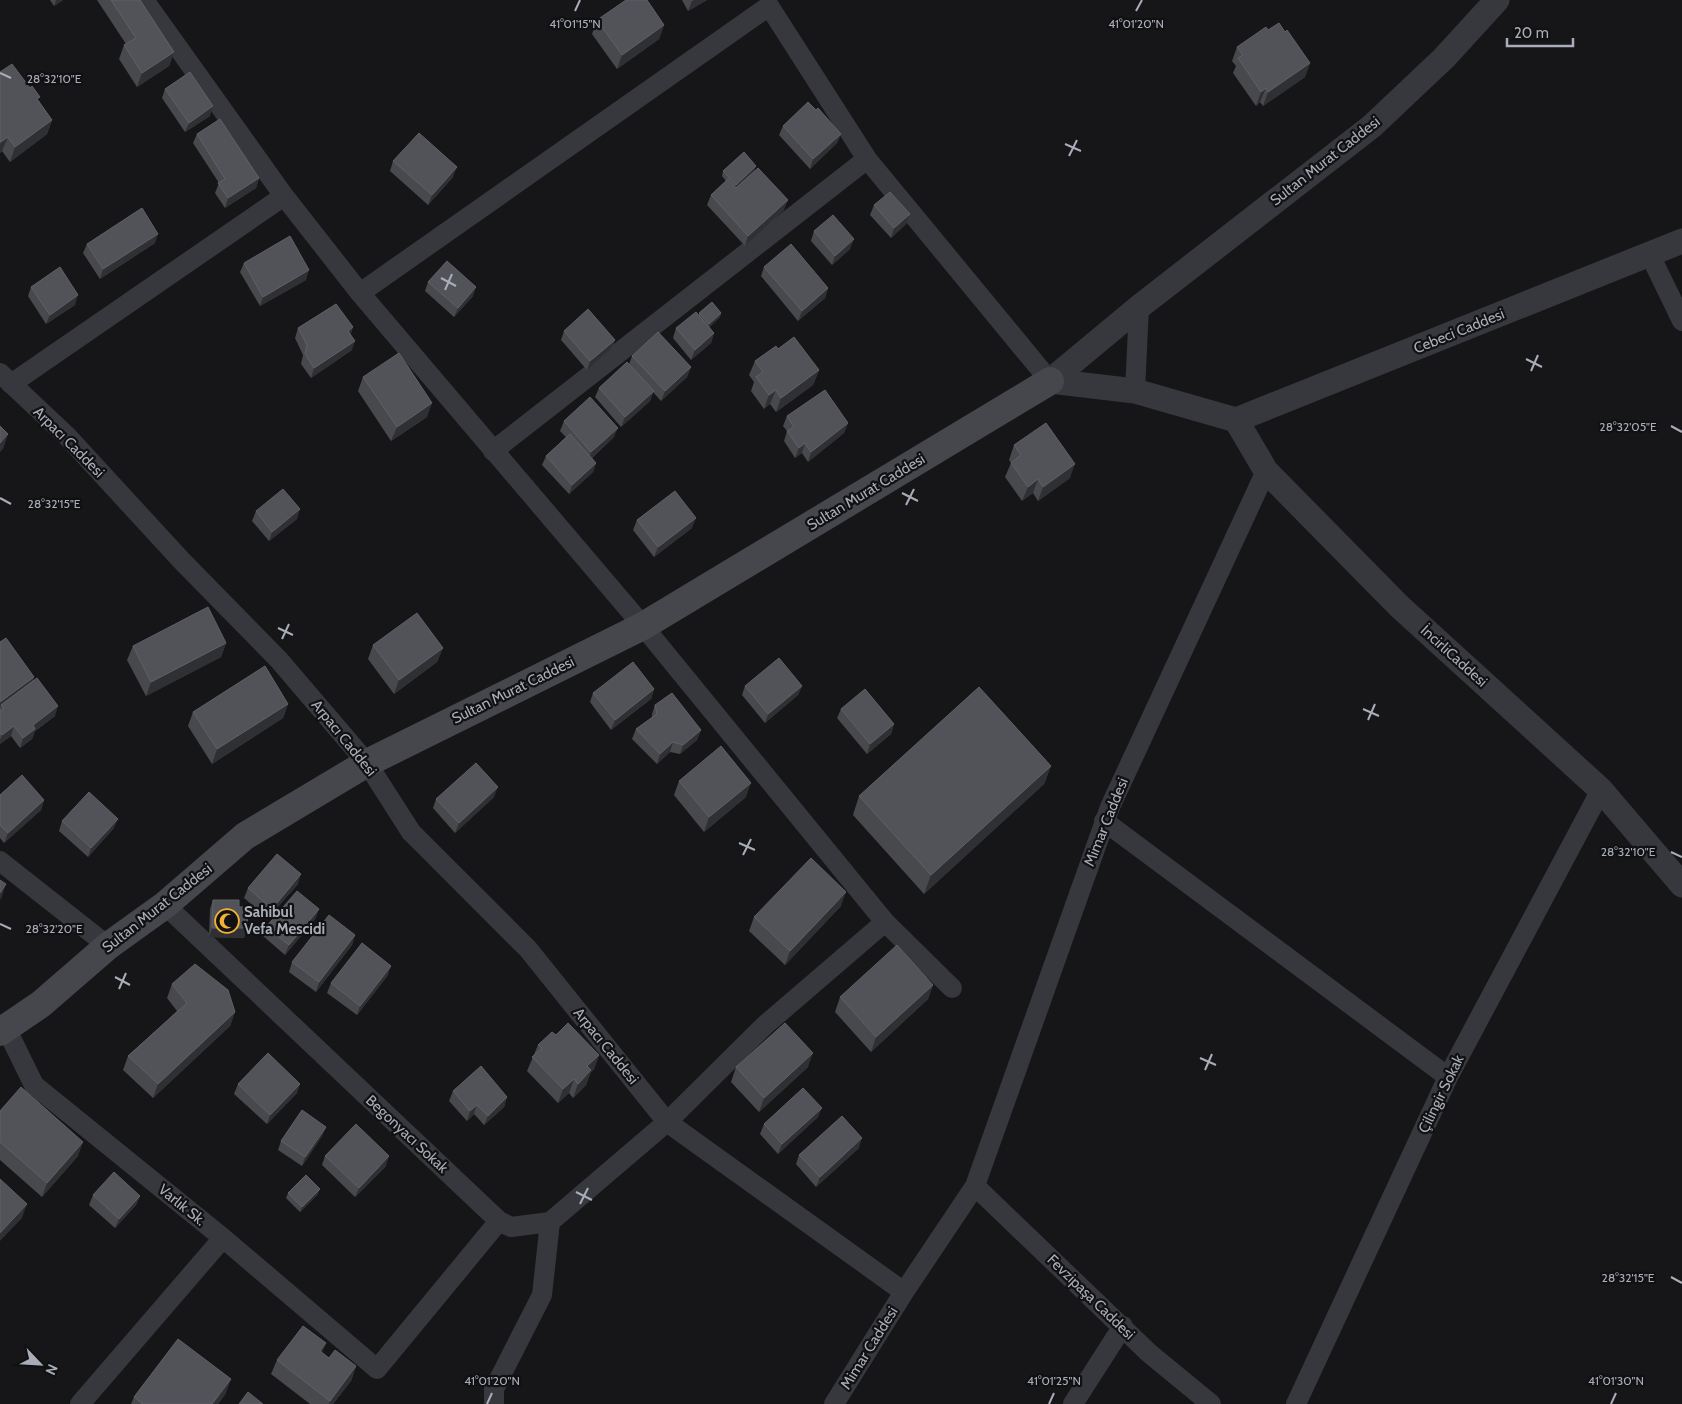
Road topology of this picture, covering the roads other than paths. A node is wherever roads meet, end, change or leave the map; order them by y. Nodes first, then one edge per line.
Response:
1 (144, 0) edge
2 (1497, 0) edge
3 (768, 3) edge
4 (867, 159) junction
5 (284, 196) junction
6 (1682, 241) edge
7 (1650, 255) junction
8 (360, 293) junction
9 (1139, 307) junction
10 (1682, 321) edge
11 (5, 378) edge
12 (1050, 381) junction
13 (1135, 391) junction
14 (1236, 420) junction
15 (493, 450) junction
16 (1266, 471) junction
17 (643, 626) junction
18 (367, 762) junction
19 (1601, 790) junction
20 (1104, 821) junction
21 (0, 861) edge
22 (1682, 885) edge
23 (165, 905) junction
24 (885, 922) junction
25 (108, 946) junction
26 (952, 988) dead end
27 (3, 1030) edge
28 (1448, 1077) junction
29 (667, 1122) junction
30 (975, 1186) junction
31 (499, 1221) junction
32 (550, 1222) junction
33 (223, 1238) junction
34 (904, 1292) junction
35 (1123, 1326) junction
36 (80, 1404) edge
37 (494, 1404) edge
38 (834, 1404) edge
39 (1073, 1404) edge
40 (1211, 1404) edge
41 (1296, 1404) edge

1 - 5 street
2 - 9 street, Sultan Murat Caddesi
3 - 4 street
3 - 8 street
4 - 12 street
4 - 15 street
5 - 8 street
5 - 11 street
6 - 7 street, Cebeci Caddesi
7 - 10 street
7 - 14 street, Cebeci Caddesi
8 - 15 street
9 - 12 street, Sultan Murat Caddesi
9 - 13 street
11 - 18 street, Arpacı Caddesi
12 - 13 street
12 - 17 main road, Sultan Murat Caddesi
13 - 14 street
14 - 16 street, İncirliCaddesi
15 - 17 street
16 - 19 street, İncirliCaddesi
16 - 20 street, Mimar Caddesi
17 - 18 main road, Sultan Murat Caddesi
17 - 24 street
18 - 23 main road, Sultan Murat Caddesi
18 - 29 street, Arpacı Caddesi
19 - 22 street, İncirliCaddesi
19 - 28 street, Çilingir Sokak
20 - 28 street
20 - 30 street, Mimar Caddesi
21 - 25 street
23 - 25 main road, Sultan Murat Caddesi
23 - 31 street, Begonyacı Sokak
24 - 26 street
24 - 29 street
25 - 27 main road, Sultan Murat Caddesi
27 - 33 street, Varlık Sk.
28 - 41 street, Çilingir Sokak
29 - 32 street
29 - 34 street, Arpacı Caddesi
30 - 34 street, Mimar Caddesi
30 - 35 street, Fevzipaşa Caddesi
31 - 32 street
31 - 33 street, Varlık Sk.
32 - 37 street
33 - 36 street
34 - 38 street, Mimar Caddesi
35 - 39 street
35 - 40 street, Fevzipaşa Caddesi

